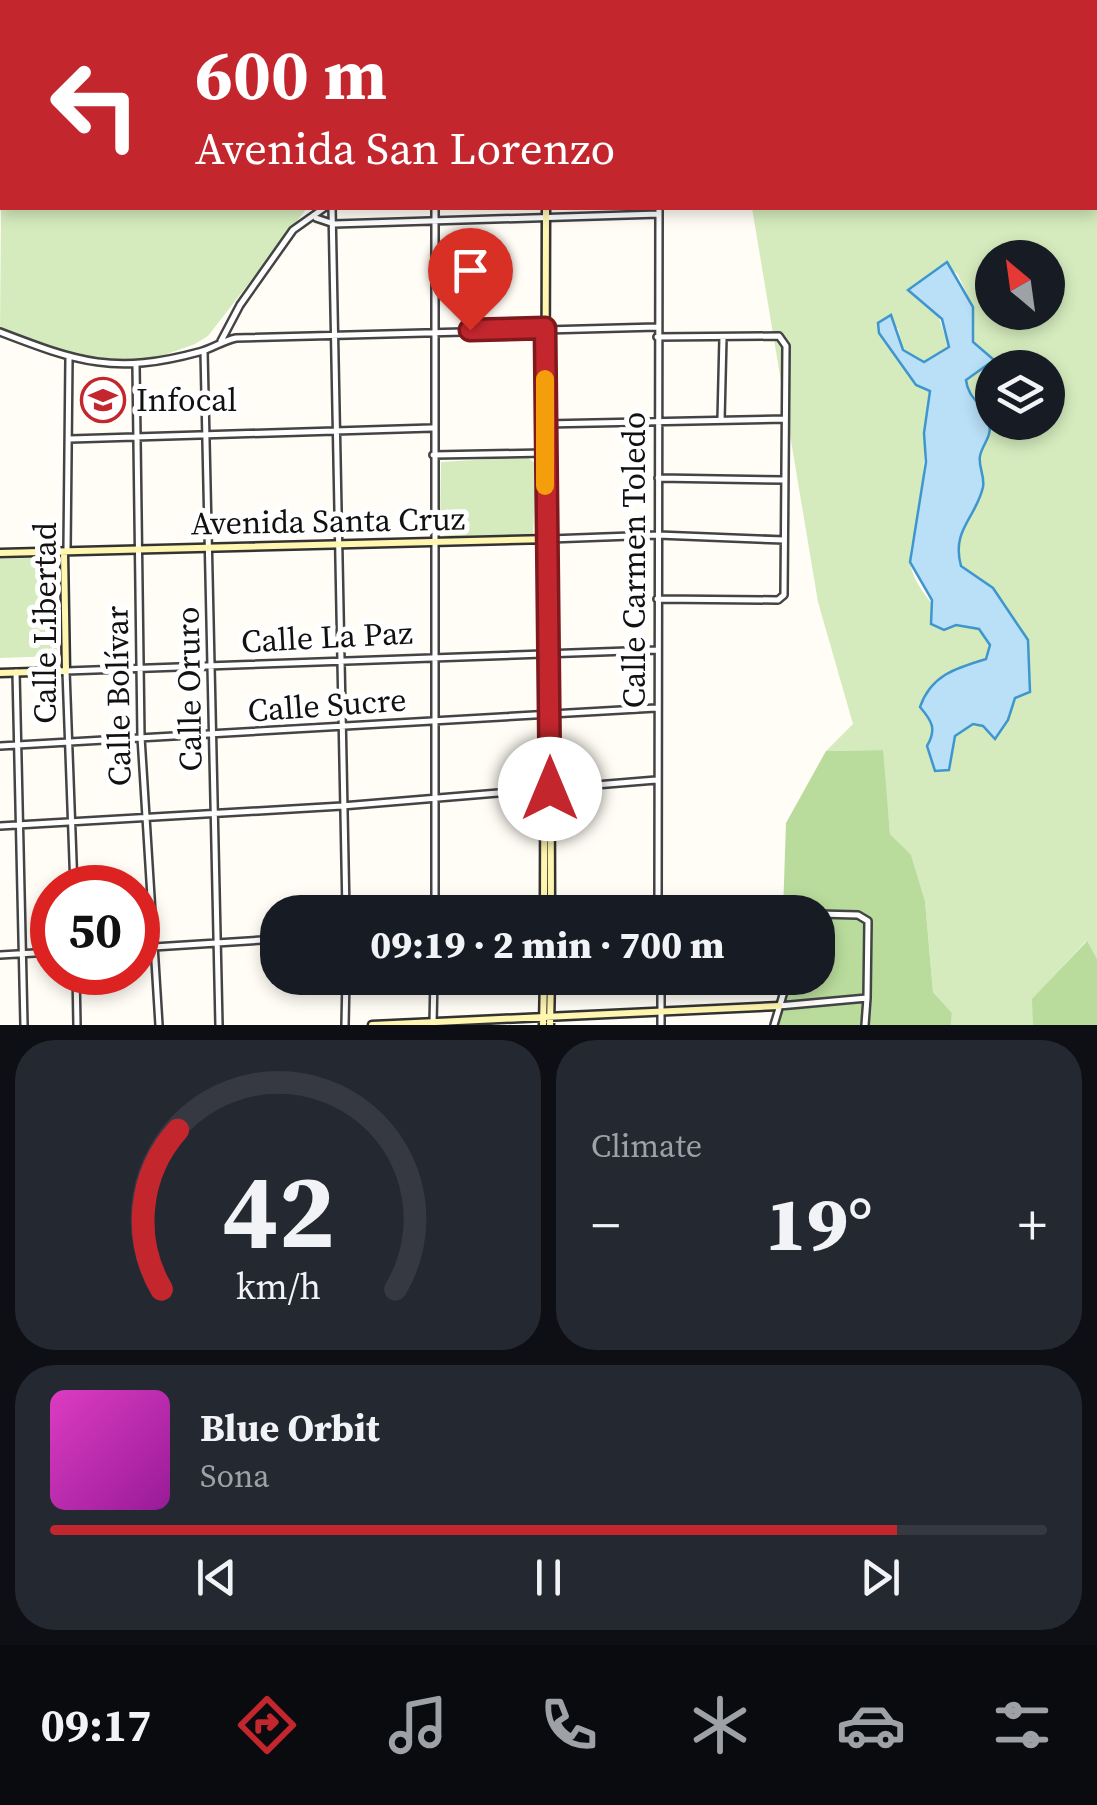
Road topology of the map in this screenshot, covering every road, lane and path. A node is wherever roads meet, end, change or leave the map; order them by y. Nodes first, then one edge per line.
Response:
1 (322, 210) edge
2 (332, 210) edge
3 (435, 210) edge
4 (659, 211) edge
5 (546, 212) edge
6 (316, 218) junction
7 (435, 218) junction
8 (334, 224) junction
9 (657, 327) junction
10 (545, 328) junction
11 (433, 330) junction
12 (0, 332) edge
13 (334, 333) junction
14 (724, 336) junction
15 (657, 337) junction
16 (222, 341) junction
17 (204, 351) junction
18 (69, 358) junction
19 (136, 364) junction
20 (784, 419) junction
21 (722, 420) junction
22 (658, 422) junction
23 (545, 424) junction
24 (433, 428) junction
25 (336, 431) junction
26 (137, 436) junction
27 (207, 437) junction
28 (70, 440) junction
29 (545, 453) junction
30 (433, 455) junction
31 (658, 478) junction
32 (784, 480) junction
33 (658, 535) junction
34 (547, 536) junction
35 (784, 540) junction
36 (435, 544) junction
37 (338, 546) junction
38 (209, 549) junction
39 (138, 550) junction
40 (64, 552) junction
41 (0, 553) edge
42 (657, 600) junction
43 (656, 650) junction
44 (548, 655) junction
45 (434, 657) junction
46 (341, 662) junction
47 (210, 667) junction
48 (139, 670) junction
49 (66, 671) junction
50 (16, 672) junction
51 (0, 673) edge
52 (656, 708) junction
53 (548, 716) junction
54 (434, 720) junction
55 (341, 728) junction
56 (212, 734) junction
57 (140, 737) junction
58 (70, 742) junction
59 (18, 745) junction
60 (0, 746) edge
61 (656, 780) junction
62 (547, 789) junction
63 (432, 798) junction
64 (342, 806) junction
65 (215, 814) junction
66 (143, 817) junction
67 (72, 822) junction
68 (18, 825) junction
69 (0, 826) edge
70 (73, 865) edge
71 (147, 865) edge
72 (345, 895) edge
73 (435, 895) edge
74 (548, 895) edge
75 (658, 895) edge
76 (835, 914) edge
77 (260, 940) edge
78 (218, 942) junction
79 (160, 947) edge
80 (30, 953) edge
81 (22, 954) junction
82 (0, 955) edge
83 (76, 995) edge
84 (157, 995) edge
85 (345, 995) edge
86 (434, 995) edge
87 (547, 995) edge
88 (662, 995) edge
89 (783, 995) edge
90 (867, 998) junction
91 (779, 1006) junction
92 (662, 1010) junction
93 (547, 1022) edge
94 (433, 1023) edge
95 (24, 1025) edge
96 (77, 1025) edge
97 (159, 1025) edge
98 (218, 1025) edge
99 (344, 1025) edge
100 (372, 1025) edge
101 (662, 1025) edge
102 (774, 1025) edge
103 (865, 1025) edge

1 - 6 street
2 - 8 street
3 - 7 street
4 - 5 street
4 - 9 street, Calle Carmen Toledo
5 - 7 street
5 - 10 main road
6 - 8 street
6 - 16 street
7 - 8 street
7 - 11 street
8 - 13 street
9 - 10 street
9 - 15 street, Calle Carmen Toledo
10 - 11 street
10 - 23 main road
11 - 13 street
11 - 24 street
12 - 18 street
13 - 16 street
13 - 25 street
14 - 15 street
14 - 20 street
14 - 21 street
15 - 22 street, Calle Carmen Toledo
16 - 17 street
17 - 19 street
17 - 27 street, Calle Oruro
18 - 19 street
18 - 28 street, Calle Libertad
19 - 26 street, Calle Bolívar
20 - 21 street
20 - 32 street
21 - 22 street
22 - 23 street
22 - 31 street, Calle Carmen Toledo
23 - 29 main road
24 - 25 street
24 - 30 street
25 - 27 street
25 - 37 street
26 - 27 street
26 - 28 street
26 - 39 street, Calle Bolívar
27 - 38 street, Calle Oruro
28 - 40 street, Calle Libertad
29 - 30 street
29 - 34 main road
30 - 36 street
31 - 32 street
31 - 33 street, Calle Carmen Toledo
32 - 35 street
33 - 34 street, Avenida Santa Cruz
33 - 35 street, Avenida Santa Cruz
33 - 42 street, Calle Carmen Toledo
34 - 36 main road, Avenida Santa Cruz
34 - 44 main road
35 - 42 street
36 - 37 main road, Avenida Santa Cruz
36 - 45 street
37 - 38 main road, Avenida Santa Cruz
37 - 46 street
38 - 39 main road, Avenida Santa Cruz
38 - 47 street, Calle Oruro
39 - 40 main road, Avenida Santa Cruz
39 - 48 street, Calle Bolívar
40 - 41 main road, Avenida Santa Cruz
40 - 49 main road, Calle Libertad
42 - 43 street, Calle Carmen Toledo
43 - 44 street, Calle La Paz
43 - 52 street, Calle Carmen Toledo
44 - 45 street, Calle La Paz
44 - 53 main road
45 - 46 street, Calle La Paz
45 - 54 street
46 - 47 street, Calle La Paz
46 - 55 street
47 - 48 street, Calle La Paz
47 - 56 street, Calle Oruro
48 - 49 street, Calle La Paz
48 - 57 street, Calle Bolívar
49 - 50 main road, Calle La Paz
49 - 58 street, Calle Libertad
50 - 51 main road, Calle La Paz
50 - 59 street
52 - 53 street, Calle Sucre
52 - 61 street, Calle Carmen Toledo
53 - 54 street, Calle Sucre
53 - 62 main road
54 - 55 street, Calle Sucre
54 - 63 street
55 - 56 street, Calle Sucre
55 - 64 street
56 - 57 street, Calle Sucre
56 - 65 street, Calle Oruro
57 - 58 street, Calle Sucre
57 - 66 street, Calle Bolívar
58 - 59 street, Calle Sucre
58 - 67 street, Calle Libertad
59 - 60 street, Calle Sucre
59 - 68 street
61 - 62 street
61 - 75 street, Calle Carmen Toledo
62 - 63 street
62 - 74 main road
63 - 64 street
63 - 73 street
64 - 65 street
64 - 72 street
65 - 66 street
65 - 78 street, Calle Oruro
66 - 67 street
66 - 71 street, Calle Bolívar
67 - 68 street
67 - 70 street, Calle Libertad
68 - 69 street
68 - 81 street
76 - 90 street
77 - 78 street
78 - 79 street
78 - 98 street, Calle Oruro
80 - 81 street
81 - 82 street
81 - 95 street
83 - 96 street
84 - 97 street, Calle Bolívar
85 - 99 street
86 - 94 street
87 - 93 main road
88 - 92 street
89 - 91 street
90 - 91 street
90 - 103 street
91 - 92 main road
91 - 102 street
92 - 93 main road
92 - 101 street
93 - 94 main road
94 - 100 main road

